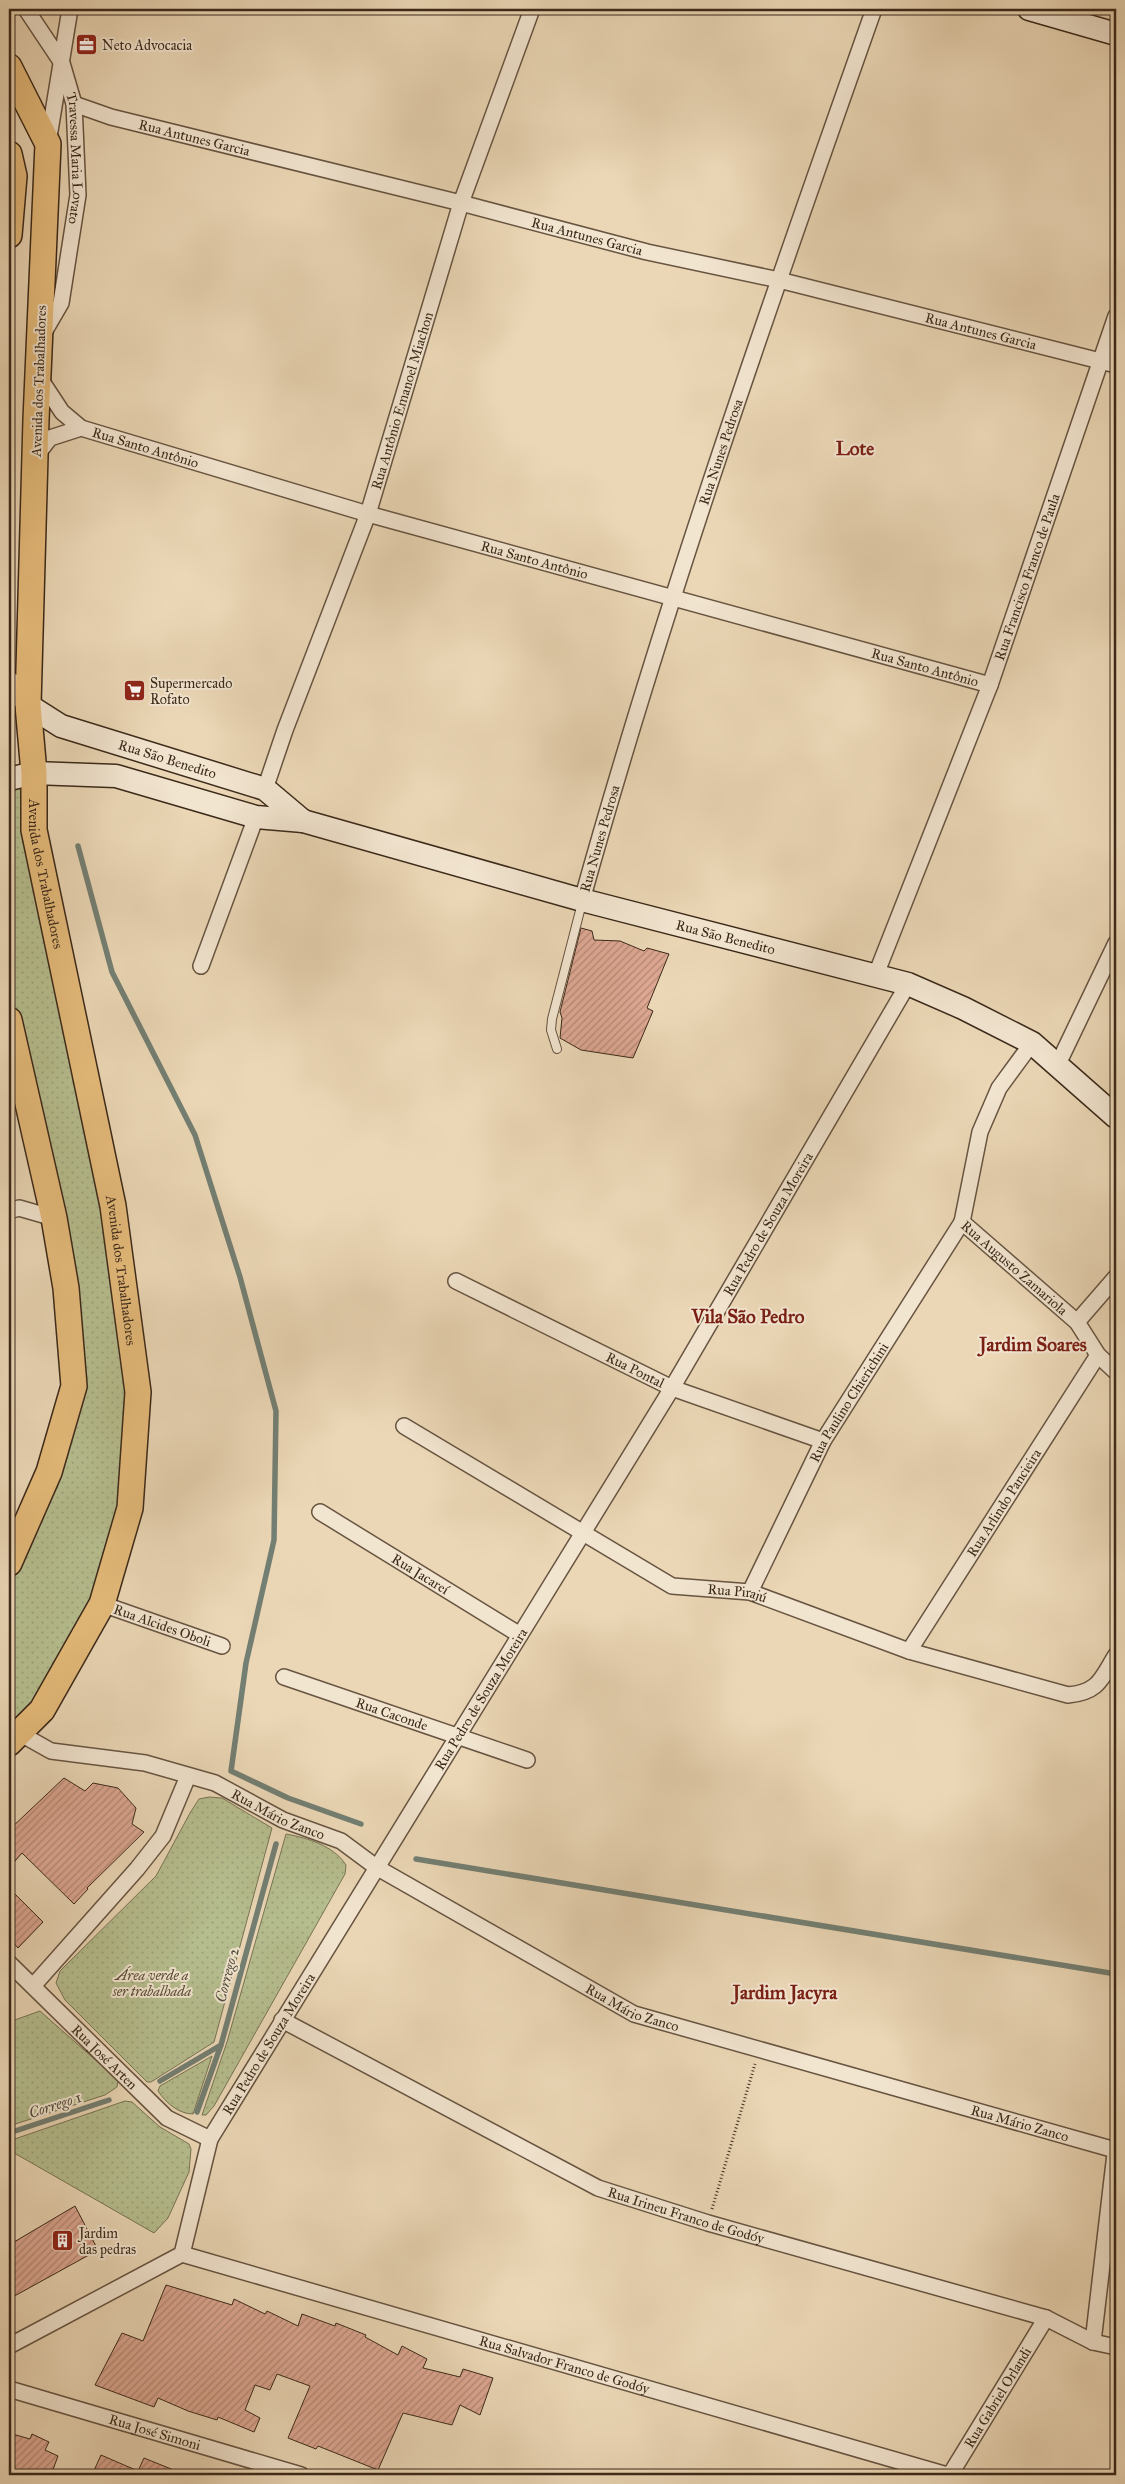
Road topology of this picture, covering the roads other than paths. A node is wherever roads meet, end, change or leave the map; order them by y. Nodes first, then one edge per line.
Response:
1 (26, 9) edge
2 (70, 9) edge
3 (532, 9) edge
4 (874, 9) edge
5 (1029, 9) edge
6 (1116, 34) edge
7 (62, 63) junction
8 (9, 67) edge
9 (74, 104) junction
10 (48, 144) junction
11 (9, 154) edge
12 (461, 203) junction
13 (9, 235) edge
14 (778, 280) junction
15 (1116, 316) edge
16 (40, 340) junction
17 (1109, 363) edge
18 (38, 376) junction
19 (81, 428) junction
20 (36, 456) junction
21 (368, 514) junction
22 (674, 599) junction
23 (9, 683) edge
24 (990, 685) junction
25 (28, 705) junction
26 (34, 773) junction
27 (9, 779) edge
28 (265, 789) junction
29 (234, 811) junction
30 (256, 817) junction
31 (303, 821) junction
32 (582, 900) junction
33 (1116, 943) edge
34 (201, 966) dead end
35 (875, 976) junction
36 (908, 984) junction
37 (9, 1020) edge
38 (1032, 1043) junction
39 (557, 1049) dead end
40 (1058, 1064) junction
41 (1116, 1117) edge
42 (9, 1212) edge
43 (54, 1218) junction
44 (962, 1222) junction
45 (1116, 1277) edge
46 (456, 1281) dead end
47 (1077, 1322) junction
48 (1098, 1355) junction
49 (1116, 1372) edge
50 (672, 1388) junction
51 (404, 1426) dead end
52 (823, 1440) junction
53 (320, 1512) dead end
54 (583, 1531) junction
55 (9, 1562) edge
56 (750, 1592) junction
57 (102, 1604) junction
58 (520, 1635) junction
59 (222, 1646) dead end
60 (909, 1651) junction
61 (1116, 1655) edge
62 (284, 1677) dead end
63 (457, 1736) junction
64 (14, 1738) edge
65 (528, 1760) dead end
66 (188, 1776) junction
67 (376, 1868) junction
68 (9, 1963) edge
69 (33, 1986) junction
70 (282, 2020) junction
71 (210, 2139) junction
72 (1116, 2148) edge
73 (182, 2254) junction
74 (1046, 2318) junction
75 (1093, 2342) junction
76 (9, 2346) edge
77 (1116, 2347) edge
78 (9, 2389) edge
79 (301, 2475) edge
80 (948, 2475) edge

1 - 7 street
2 - 7 street, Travessa Maria Lovato
3 - 12 street, Rua Antônio Emanoel Miachon
4 - 14 street, Rua Nunes Pedrosa
5 - 6 main road
7 - 9 street, Travessa Maria Lovato
7 - 10 street, Travessa Maria Lovato
8 - 10 main road, Avenida dos Trabalhadores
9 - 12 street, Rua Antunes Garcia
9 - 16 street, Travessa Maria Lovato
10 - 16 main road, Avenida dos Trabalhadores
11 - 13 main road
12 - 14 street, Rua Antunes Garcia
12 - 21 street, Rua Antônio Emanoel Miachon
14 - 17 street, Rua Antunes Garcia
14 - 22 street, Rua Nunes Pedrosa
15 - 17 street, Rua Francisco Franco de Paula
16 - 18 main road, Avenida dos Trabalhadores
17 - 24 street, Rua Francisco Franco de Paula
18 - 19 street, Rua Santo Antônio
18 - 20 main road, Avenida dos Trabalhadores
19 - 20 street, Rua Santo Antônio
19 - 21 street, Rua Santo Antônio
20 - 25 main road, Avenida dos Trabalhadores
21 - 22 street, Rua Santo Antônio
21 - 28 street, Rua Antônio Emanoel Miachon
22 - 24 street, Rua Santo Antônio
22 - 32 street, Rua Nunes Pedrosa
23 - 25 main road, Rua São Benedito
24 - 35 street, Rua Francisco Franco de Paula
25 - 26 main road, Avenida dos Trabalhadores
25 - 28 main road, Rua São Benedito
26 - 27 main road, Rua São Benedito
26 - 29 main road, Rua São Benedito
26 - 57 main road, Avenida dos Trabalhadores
28 - 29 main road
28 - 31 main road, Rua São Benedito
29 - 30 main road, Rua São Benedito
30 - 31 main road, Rua São Benedito
30 - 34 street
31 - 32 main road, Rua São Benedito
32 - 35 main road, Rua São Benedito
32 - 39 lane
33 - 40 street
35 - 36 main road, Rua São Benedito
36 - 38 main road, Rua São Benedito
36 - 50 street, Rua Pedro de Souza Moreira
37 - 43 main road
38 - 40 main road, Rua São Benedito
38 - 44 street, Rua Augusto Zamariola
40 - 41 main road, Rua São Benedito
42 - 43 street
43 - 55 main road
44 - 47 street, Rua Augusto Zamariola
44 - 52 street, Rua Paulino Chierichini
45 - 47 street
46 - 50 street, Rua Pontal
47 - 48 street, Rua Augusto Zamariola
48 - 49 street, Rua Augusto Zamariola
48 - 60 street, Rua Arlindo Pancieira
50 - 52 street, Rua Pontal
50 - 54 street, Rua Pedro de Souza Moreira
51 - 54 street, Rua Pirajú
52 - 56 street, Rua Paulino Chierichini
53 - 58 street, Rua Jacareí
54 - 56 street, Rua Pirajú
54 - 58 street, Rua Pedro de Souza Moreira
56 - 60 street, Rua Pirajú
57 - 59 street, Rua Alcides Oboli
57 - 64 main road, Avenida dos Trabalhadores
58 - 63 street, Rua Pedro de Souza Moreira
60 - 61 street, Rua Pirajú
62 - 63 street, Rua Caconde
63 - 65 street, Rua Caconde
63 - 67 street, Rua Pedro de Souza Moreira
64 - 66 street, Rua Mário Zanco
66 - 67 street, Rua Mário Zanco
66 - 69 street
67 - 70 street, Rua Pedro de Souza Moreira
67 - 72 street, Rua Mário Zanco
68 - 69 street, Rua José Arten
69 - 71 street, Rua José Arten
70 - 71 street, Rua Pedro de Souza Moreira
70 - 74 street, Rua Irineu Franco de Godóy
71 - 73 street, Rua Pedro de Souza Moreira
72 - 75 street
73 - 76 street
73 - 80 street, Rua Salvador Franco de Godóy
74 - 75 street, Rua Irineu Franco de Godóy
74 - 80 street, Rua Gabriel Orlandi
75 - 77 street, Rua Irineu Franco de Godóy
78 - 79 street, Rua José Simoni

